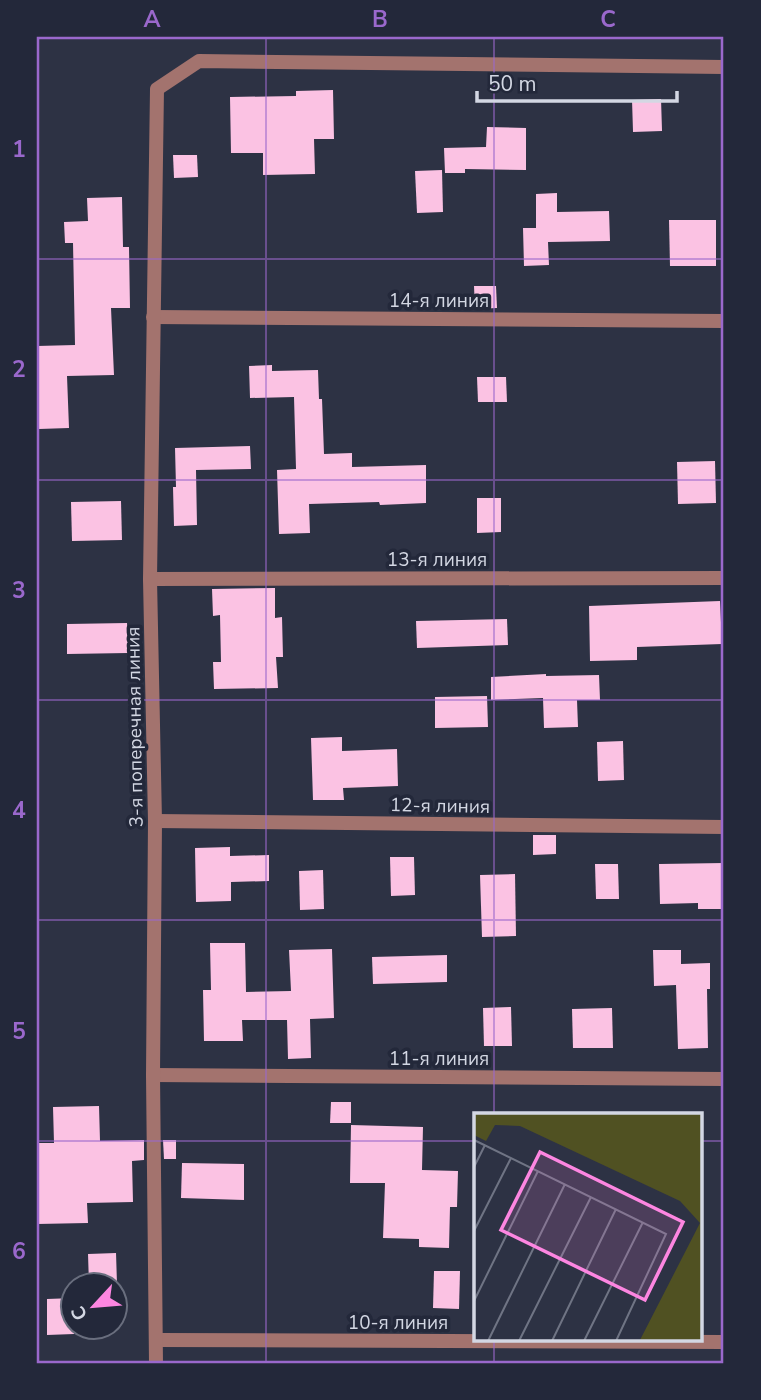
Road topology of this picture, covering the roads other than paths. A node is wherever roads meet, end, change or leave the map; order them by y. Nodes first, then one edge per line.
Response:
1 (724, 67) edge
2 (153, 317) junction
3 (724, 321) edge
4 (724, 578) edge
5 (150, 579) junction
6 (155, 821) junction
7 (724, 827) edge
8 (153, 1075) junction
9 (724, 1079) edge
10 (156, 1340) junction
11 (724, 1342) edge
12 (156, 1363) edge

1 - 2 street, 3-я поперечная линия
2 - 3 street, 14-я линия
2 - 5 street, 3-я поперечная линия
4 - 5 street, 13-я линия
5 - 6 street, 3-я поперечная линия
6 - 7 street, 12-я линия
6 - 8 street, 3-я поперечная линия
8 - 9 street, 11-я линия
8 - 10 street, 3-я поперечная линия
10 - 11 street, 10-я линия
10 - 12 street, 3-я поперечная линия

